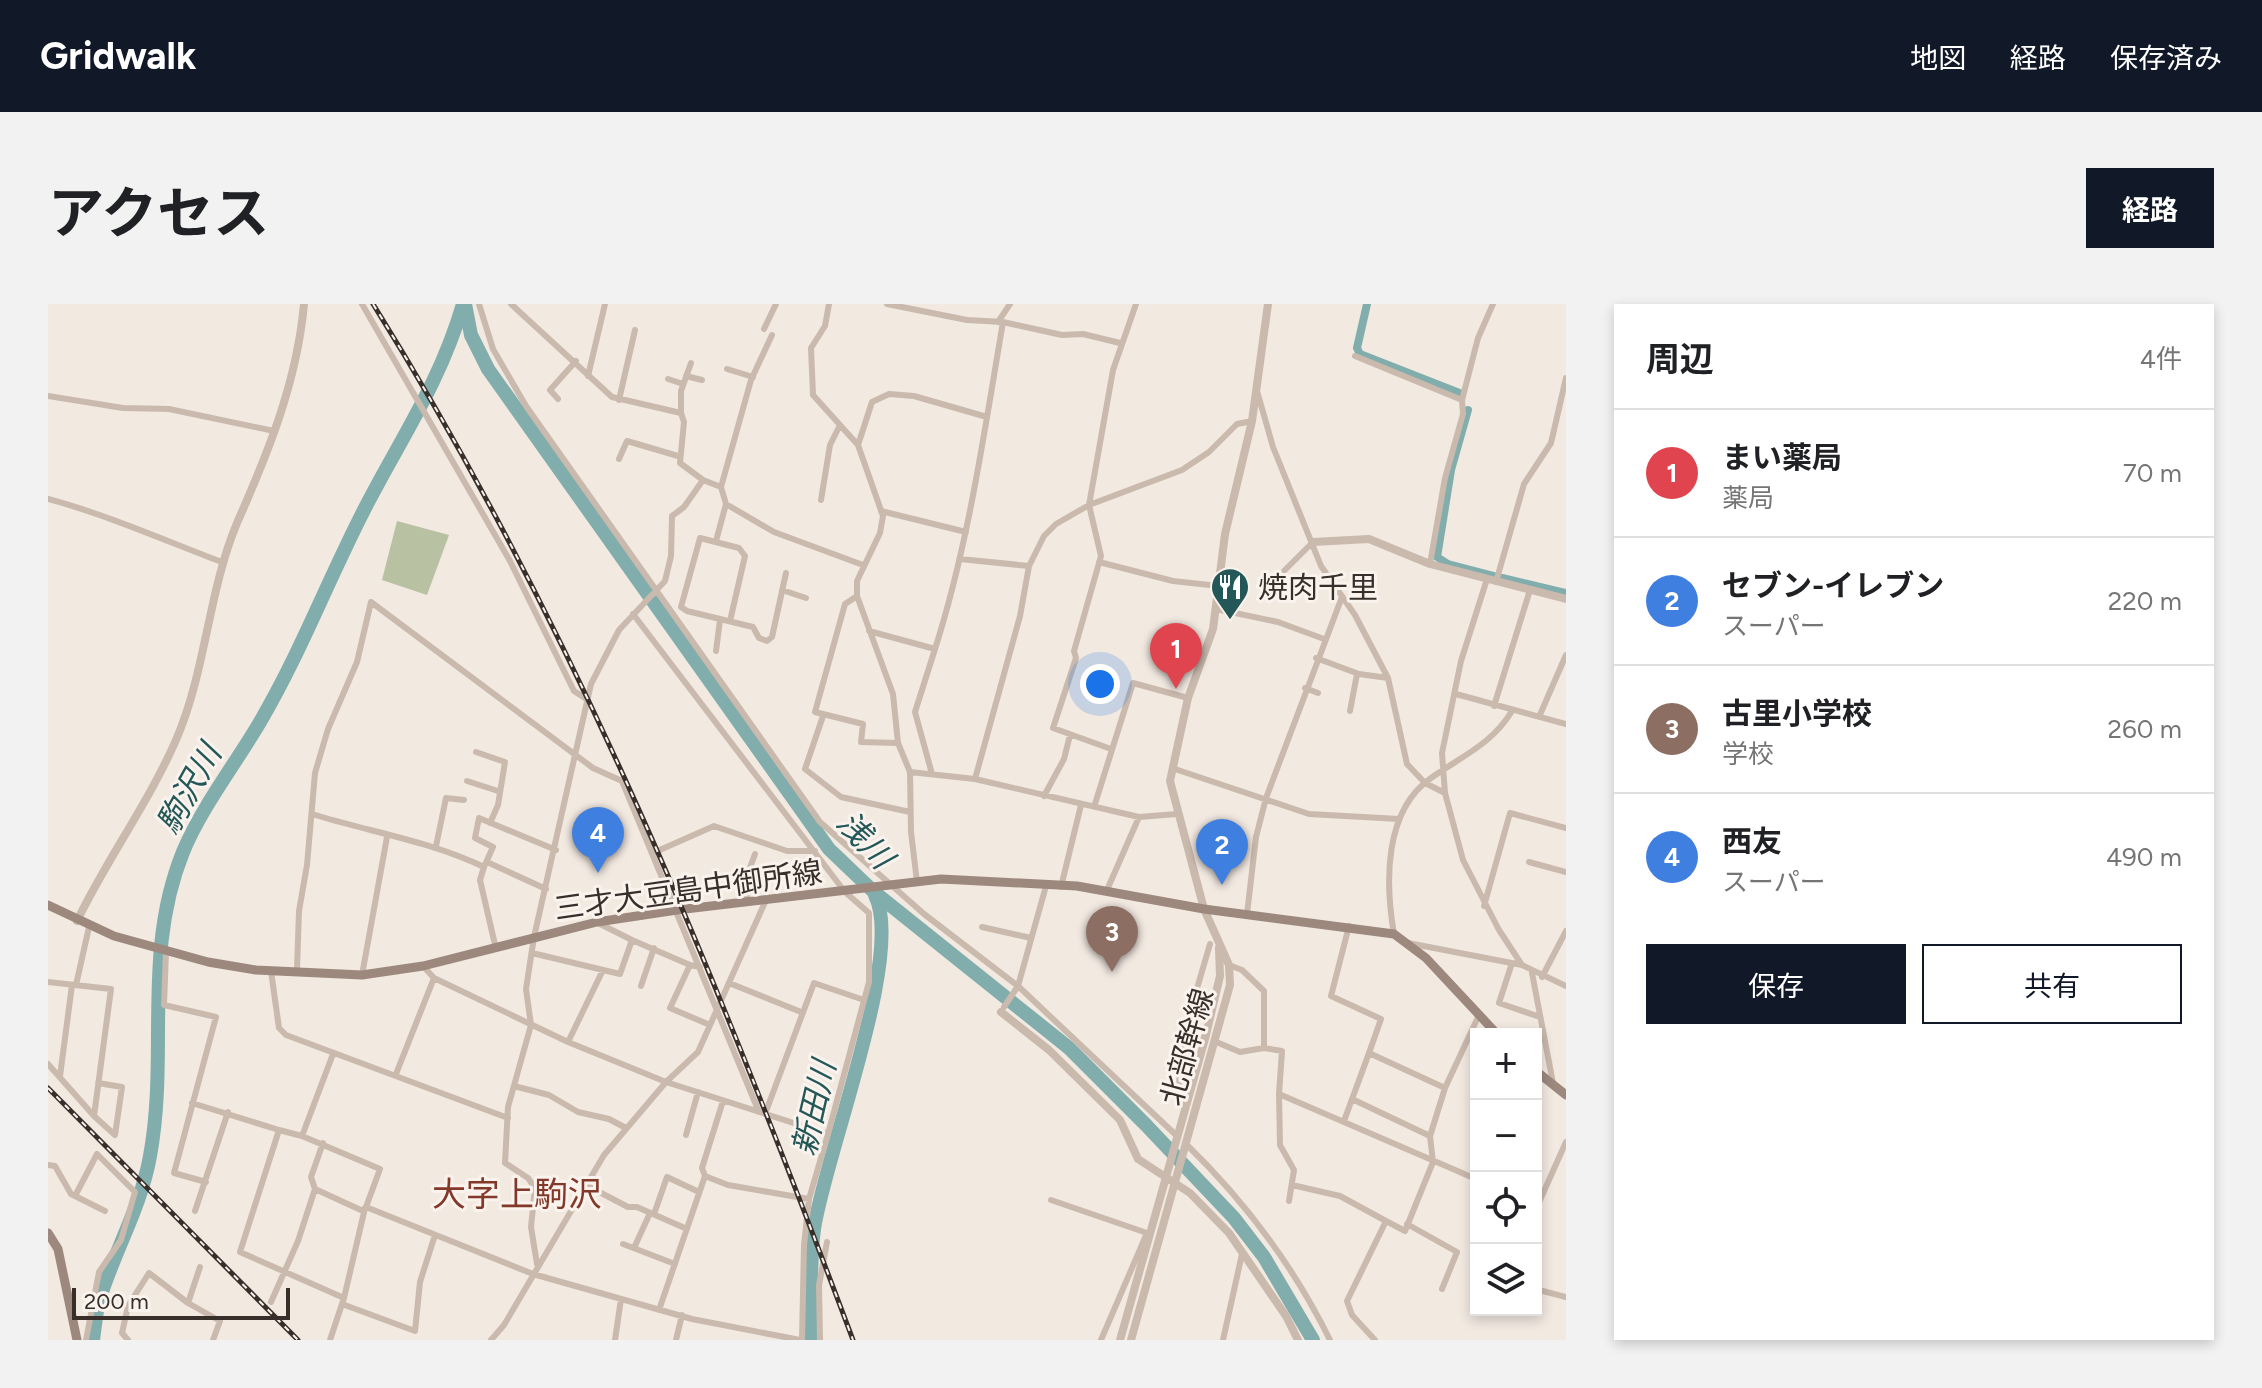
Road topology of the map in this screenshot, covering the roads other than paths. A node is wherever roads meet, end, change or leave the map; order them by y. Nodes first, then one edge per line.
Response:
1 (304, 304) edge
2 (362, 304) edge
3 (479, 304) edge
4 (511, 304) edge
5 (605, 304) edge
6 (776, 304) edge
7 (829, 304) edge
8 (887, 304) edge
9 (1010, 304) edge
10 (1136, 304) edge
11 (1268, 304) edge
12 (1493, 304) edge
13 (520, 308) edge
14 (1000, 322) junction
15 (764, 329) dead end
16 (635, 330) dead end
17 (772, 335) dead end
18 (1120, 343) junction
19 (1355, 356) dead end
20 (576, 361) junction
21 (691, 363) dead end
22 (727, 369) dead end
23 (588, 376) junction
24 (686, 376) junction
25 (753, 377) junction
26 (1566, 378) edge
27 (668, 379) dead end
28 (702, 380) dead end
29 (683, 384) junction
30 (1256, 388) junction
31 (48, 396) edge
32 (558, 399) dead end
33 (619, 400) junction
34 (1462, 400) junction
35 (681, 413) junction
36 (987, 417) junction
37 (1252, 421) junction
38 (840, 425) junction
39 (274, 431) junction
40 (858, 445) junction
41 (678, 456) junction
42 (619, 459) dead end
43 (703, 480) junction
44 (721, 487) junction
45 (48, 499) edge
46 (821, 500) dead end
47 (726, 504) junction
48 (1089, 505) junction
49 (881, 511) junction
50 (966, 532) junction
51 (716, 541) junction
52 (1313, 542) junction
53 (960, 559) junction
54 (1099, 562) junction
55 (224, 563) junction
56 (1430, 564) junction
57 (863, 565) junction
58 (1029, 566) junction
59 (786, 573) dead end
60 (1276, 579) dead end
61 (1492, 581) junction
62 (1219, 586) junction
63 (782, 590) junction
64 (1530, 590) junction
65 (657, 591) junction
66 (857, 596) junction
67 (1342, 597) junction
68 (806, 598) dead end
69 (1566, 599) edge
70 (1216, 609) junction
71 (634, 613) junction
72 (720, 620) junction
73 (730, 621) junction
74 (869, 631) junction
75 (1324, 639) junction
76 (935, 649) junction
77 (716, 651) dead end
78 (1566, 655) edge
79 (1316, 658) junction
80 (1357, 674) junction
81 (1388, 678) junction
82 (1305, 688) junction
83 (1318, 693) dead end
84 (1456, 694) junction
85 (1188, 698) junction
86 (588, 700) junction
87 (1494, 706) junction
88 (1350, 711) dead end
89 (1512, 711) junction
90 (823, 716) junction
91 (1539, 717) junction
92 (1566, 724) edge
93 (1070, 735) junction
94 (898, 743) junction
95 (1111, 749) junction
96 (476, 752) dead end
97 (576, 756) junction
98 (1172, 768) junction
99 (1442, 771) junction
100 (910, 772) junction
101 (932, 774) junction
102 (975, 779) junction
103 (467, 781) dead end
104 (1425, 783) junction
105 (498, 791) junction
106 (1445, 793) junction
107 (1044, 796) junction
108 (1266, 798) junction
109 (464, 800) dead end
110 (1081, 805) junction
111 (1094, 807) junction
112 (910, 812) junction
113 (312, 814) junction
114 (1177, 814) junction
115 (1139, 817) junction
116 (1399, 819) junction
117 (490, 823) junction
118 (1566, 827) edge
119 (387, 837) junction
120 (436, 846) junction
121 (556, 850) junction
122 (815, 851) junction
123 (653, 853) junction
124 (755, 854) dead end
125 (1529, 862) dead end
126 (486, 865) junction
127 (1566, 872) edge
128 (917, 882) junction
129 (891, 886) junction
130 (1046, 886) junction
131 (1061, 887) junction
132 (546, 889) junction
133 (1107, 890) junction
134 (845, 892) junction
135 (766, 900) junction
136 (748, 902) junction
137 (48, 905) edge
138 (1484, 906) junction
139 (1204, 909) junction
140 (677, 910) junction
141 (1247, 914) junction
142 (77, 921) junction
143 (597, 922) junction
144 (1349, 926) junction
145 (89, 927) junction
146 (982, 927) dead end
147 (1215, 932) junction
148 (1394, 934) junction
149 (1565, 934) edge
150 (534, 937) junction
151 (1031, 938) junction
152 (632, 940) junction
153 (1408, 943) junction
154 (1210, 944) dead end
155 (654, 948) junction
156 (496, 949) junction
157 (162, 951) junction
158 (532, 953) junction
159 (1512, 963) junction
160 (690, 965) junction
161 (1229, 965) junction
162 (1522, 965) junction
163 (423, 966) junction
164 (700, 967) junction
165 (297, 969) junction
166 (603, 970) junction
167 (271, 971) junction
168 (1532, 973) junction
169 (362, 975) junction
170 (1542, 977) junction
171 (434, 978) junction
172 (48, 982) edge
173 (729, 983) junction
174 (74, 985) junction
175 (641, 986) dead end
176 (1566, 986) edge
177 (1016, 988) junction
178 (864, 1000) junction
179 (717, 1008) junction
180 (1003, 1010) joint
181 (801, 1012) junction
182 (1479, 1015) junction
183 (1540, 1017) junction
184 (531, 1025) junction
185 (710, 1025) junction
186 (1491, 1028) edge
187 (1184, 1033) junction
188 (1210, 1040) junction
189 (568, 1042) junction
190 (1264, 1048) junction
191 (1369, 1053) junction
192 (333, 1054) junction
193 (48, 1064) edge
194 (396, 1074) junction
195 (60, 1076) junction
196 (1542, 1076) edge
197 (666, 1082) junction
198 (98, 1083) junction
199 (514, 1086) junction
200 (1554, 1086) junction
201 (1445, 1088) junction
202 (698, 1092) junction
203 (1178, 1094) dead end
204 (1279, 1094) junction
205 (1566, 1095) edge
206 (1352, 1099) junction
207 (723, 1101) junction
208 (192, 1103) junction
209 (228, 1112) junction
210 (762, 1113) junction
211 (94, 1116) junction
212 (508, 1118) junction
213 (1344, 1121) junction
214 (626, 1128) junction
215 (279, 1130) junction
216 (828, 1134) junction
217 (686, 1135) dead end
218 (302, 1136) junction
219 (1430, 1136) junction
220 (1180, 1142) junction
221 (1566, 1142) edge
222 (323, 1143) junction
223 (1433, 1162) junction
224 (48, 1165) edge
225 (1170, 1175) junction
226 (705, 1176) junction
227 (1470, 1177) edge
228 (206, 1182) junction
229 (584, 1184) junction
230 (1175, 1185) junction
231 (1292, 1185) junction
232 (315, 1189) junction
233 (699, 1192) junction
234 (75, 1196) junction
235 (1542, 1196) edge
236 (809, 1199) junction
237 (1051, 1200) dead end
238 (1289, 1201) dead end
239 (365, 1209) junction
240 (105, 1211) dead end
241 (195, 1211) dead end
242 (652, 1214) junction
243 (1386, 1221) junction
244 (1407, 1224) junction
245 (687, 1229) junction
246 (48, 1233) edge
247 (435, 1235) junction
248 (827, 1242) dead end
249 (623, 1244) dead end
250 (634, 1248) junction
251 (1243, 1252) junction
252 (537, 1264) junction
253 (675, 1264) junction
254 (200, 1267) dead end
255 (284, 1271) junction
256 (533, 1274) junction
257 (1442, 1289) dead end
258 (1542, 1291) edge
259 (1566, 1297) edge
260 (621, 1299) junction
261 (343, 1301) junction
262 (271, 1302) dead end
263 (188, 1303) junction
264 (659, 1310) junction
265 (682, 1315) junction
266 (415, 1331) junction
267 (122, 1337) edge
268 (77, 1340) edge
269 (86, 1340) edge
270 (128, 1340) edge
271 (213, 1340) edge
272 (330, 1340) edge
273 (414, 1340) edge
274 (491, 1340) edge
275 (615, 1340) edge
276 (676, 1340) edge
277 (801, 1340) edge
278 (820, 1340) edge
279 (1102, 1340) edge
280 (1120, 1340) edge
281 (1131, 1340) edge
282 (1223, 1340) edge
283 (1298, 1340) edge
284 (1330, 1340) edge
285 (1375, 1340) edge

1 - 39 street
2 - 86 street
3 - 65 street
4 - 13 street
5 - 23 street
6 - 15 street
7 - 38 street
8 - 14 street
9 - 14 street
10 - 18 street
11 - 30 street
12 - 34 street
13 - 20 street
14 - 18 street
14 - 36 street
16 - 33 street
17 - 25 street
18 - 48 street
19 - 34 street
20 - 23 street
20 - 32 street
21 - 24 street
22 - 25 street
23 - 33 street
24 - 28 street
24 - 29 street
25 - 44 street
26 - 61 street
27 - 29 street
29 - 35 street
30 - 37 street
30 - 52 street
31 - 39 street
33 - 35 street
34 - 56 street
35 - 41 street
36 - 40 street
36 - 50 street
37 - 48 street
37 - 62 street
38 - 40 street
38 - 46 street
39 - 55 street
40 - 49 street
41 - 42 street
41 - 43 street
43 - 44 street
43 - 65 street
44 - 47 street
45 - 55 street
47 - 51 street
47 - 57 street
48 - 54 street
48 - 58 street
49 - 50 street
49 - 57 street
50 - 53 street
51 - 72 street
51 - 73 street
52 - 56 street
52 - 60 street
52 - 67 street
53 - 58 street
53 - 76 street
54 - 62 street
54 - 93 street
55 - 142 street
56 - 61 street
57 - 66 street
58 - 102 street
59 - 63 street
61 - 64 street
61 - 84 street
62 - 70 street
63 - 68 street
63 - 73 street
64 - 69 street
64 - 87 street
65 - 71 street
65 - 129 street
66 - 74 street
66 - 90 street
67 - 75 street
67 - 81 street
70 - 75 street
70 - 85 street
71 - 86 street
71 - 122 street
72 - 73 street
72 - 77 street
74 - 76 street
74 - 94 street
75 - 79 street
76 - 101 street
78 - 91 street
79 - 80 street
79 - 82 street
80 - 81 street
80 - 88 street
81 - 104 street
82 - 83 street
82 - 108 street
84 - 87 street
84 - 99 street
85 - 95 street
85 - 98 street
86 - 97 street
87 - 89 street
89 - 91 street
89 - 99 street
90 - 94 street
90 - 112 street
91 - 92 street
93 - 95 street
93 - 107 street
94 - 100 street
95 - 111 street
96 - 105 street
97 - 113 street
97 - 121 street
97 - 123 street
98 - 108 street
98 - 114 street
99 - 104 street
99 - 106 street
100 - 101 street
100 - 112 street
101 - 102 street
102 - 107 street
103 - 105 street
104 - 106 street
104 - 116 street
105 - 117 street
106 - 138 street
107 - 110 street
108 - 116 street
108 - 141 street
109 - 120 street
110 - 111 street
110 - 131 street
111 - 115 street
112 - 128 street
113 - 119 street
113 - 165 street
114 - 115 street
114 - 139 street
115 - 133 street
116 - 148 street
117 - 121 street
117 - 126 street
118 - 138 street
119 - 120 street
119 - 169 street
120 - 126 street
121 - 132 street
122 - 123 street
122 - 134 street
123 - 140 street
124 - 136 street
125 - 127 street
126 - 132 street
126 - 156 street
128 - 129 main road, 三才大豆島中御所線
128 - 130 main road, 三才大豆島中御所線
129 - 134 main road, 三才大豆島中御所線
129 - 177 street
130 - 131 main road, 三才大豆島中御所線
130 - 151 street
131 - 133 main road, 三才大豆島中御所線
132 - 150 street
133 - 139 main road, 三才大豆島中御所線
134 - 135 main road, 三才大豆島中御所線
134 - 178 street
135 - 136 main road, 三才大豆島中御所線
135 - 173 street
136 - 140 main road, 三才大豆島中御所線
137 - 142 main road, 三才大豆島中御所線
138 - 162 street
139 - 141 main road, 三才大豆島中御所線
139 - 147 street
140 - 143 main road, 三才大豆島中御所線
140 - 164 street
141 - 144 main road, 三才大豆島中御所線
142 - 145 main road, 三才大豆島中御所線
143 - 150 main road, 三才大豆島中御所線
143 - 152 street
144 - 148 main road, 三才大豆島中御所線
144 - 191 street
145 - 157 main road, 三才大豆島中御所線
145 - 174 street
146 - 151 street
147 - 161 street, 北部幹線
147 - 188 street, 北部幹線
148 - 153 main road, 三才大豆島中御所線
149 - 170 street
150 - 156 main road, 三才大豆島中御所線
150 - 158 street
151 - 177 street
152 - 155 street
152 - 166 street
153 - 159 street
153 - 182 main road, 三才大豆島中御所線
154 - 187 street
155 - 160 street
155 - 175 street
156 - 163 main road, 三才大豆島中御所線
157 - 167 main road, 三才大豆島中御所線
157 - 208 street
158 - 166 street
158 - 184 street
159 - 162 street
159 - 183 street
160 - 164 street
160 - 185 street
161 - 188 street, 北部幹線
161 - 190 street
162 - 168 street
163 - 169 main road, 三才大豆島中御所線
163 - 171 street
164 - 179 street
165 - 167 main road, 三才大豆島中御所線
165 - 169 main road, 三才大豆島中御所線
166 - 189 street
167 - 192 street
168 - 170 street
168 - 183 street
170 - 176 street
171 - 184 street
171 - 194 street
172 - 174 street
173 - 179 street
173 - 181 street
174 - 195 street
174 - 198 street
177 - 180 street
177 - 220 street
178 - 181 street
178 - 216 street
179 - 185 street
179 - 210 street
180 - 225 street
181 - 210 street
182 - 186 main road, 三才大豆島中御所線
182 - 201 street
183 - 200 street
184 - 189 street
184 - 199 street
185 - 197 street
187 - 188 street
187 - 203 street
188 - 190 street
188 - 220 street, 北部幹線
189 - 197 street
190 - 204 street
191 - 201 street
191 - 206 street
192 - 194 street
192 - 218 street
193 - 195 street
194 - 212 street
195 - 211 street
196 - 200 main road
197 - 202 street
197 - 214 street
198 - 211 street
198 - 211 street
199 - 212 street
199 - 214 street
200 - 205 main road
201 - 219 street
202 - 207 street
202 - 217 street
204 - 213 street
204 - 231 street
206 - 213 street
206 - 219 street
207 - 210 street
207 - 226 street
208 - 209 street
208 - 228 street
209 - 215 street
209 - 228 street
210 - 216 street
212 - 252 street
213 - 223 street
214 - 229 street
215 - 218 street
215 - 255 street
216 - 236 street
218 - 222 street
219 - 223 street
220 - 225 street, 北部幹線
220 - 284 street
221 - 235 street
222 - 232 street
222 - 239 street
223 - 227 street
223 - 244 street
224 - 234 street
225 - 230 street
225 - 280 street
226 - 233 street
226 - 236 street
228 - 241 street
229 - 242 street
229 - 252 street
230 - 251 street
230 - 281 street
231 - 238 street
231 - 243 street
232 - 239 street
232 - 255 street
233 - 242 street
233 - 245 street
234 - 240 street
234 - 269 street
236 - 277 street
237 - 279 street
239 - 247 street
239 - 261 street
242 - 245 street
242 - 250 street
243 - 244 street
243 - 285 street
244 - 257 street
245 - 253 street
246 - 268 main road
247 - 256 street
247 - 266 street
248 - 278 street
249 - 250 street
250 - 253 street
251 - 282 street
251 - 283 street
252 - 256 street
253 - 264 street
254 - 263 street
255 - 261 street
255 - 262 street
256 - 260 street
256 - 274 street
258 - 259 street
260 - 264 street
260 - 275 street
261 - 266 street
261 - 272 street
263 - 267 street
263 - 271 street
264 - 265 street
265 - 276 street
265 - 277 street
266 - 273 street
267 - 270 street

